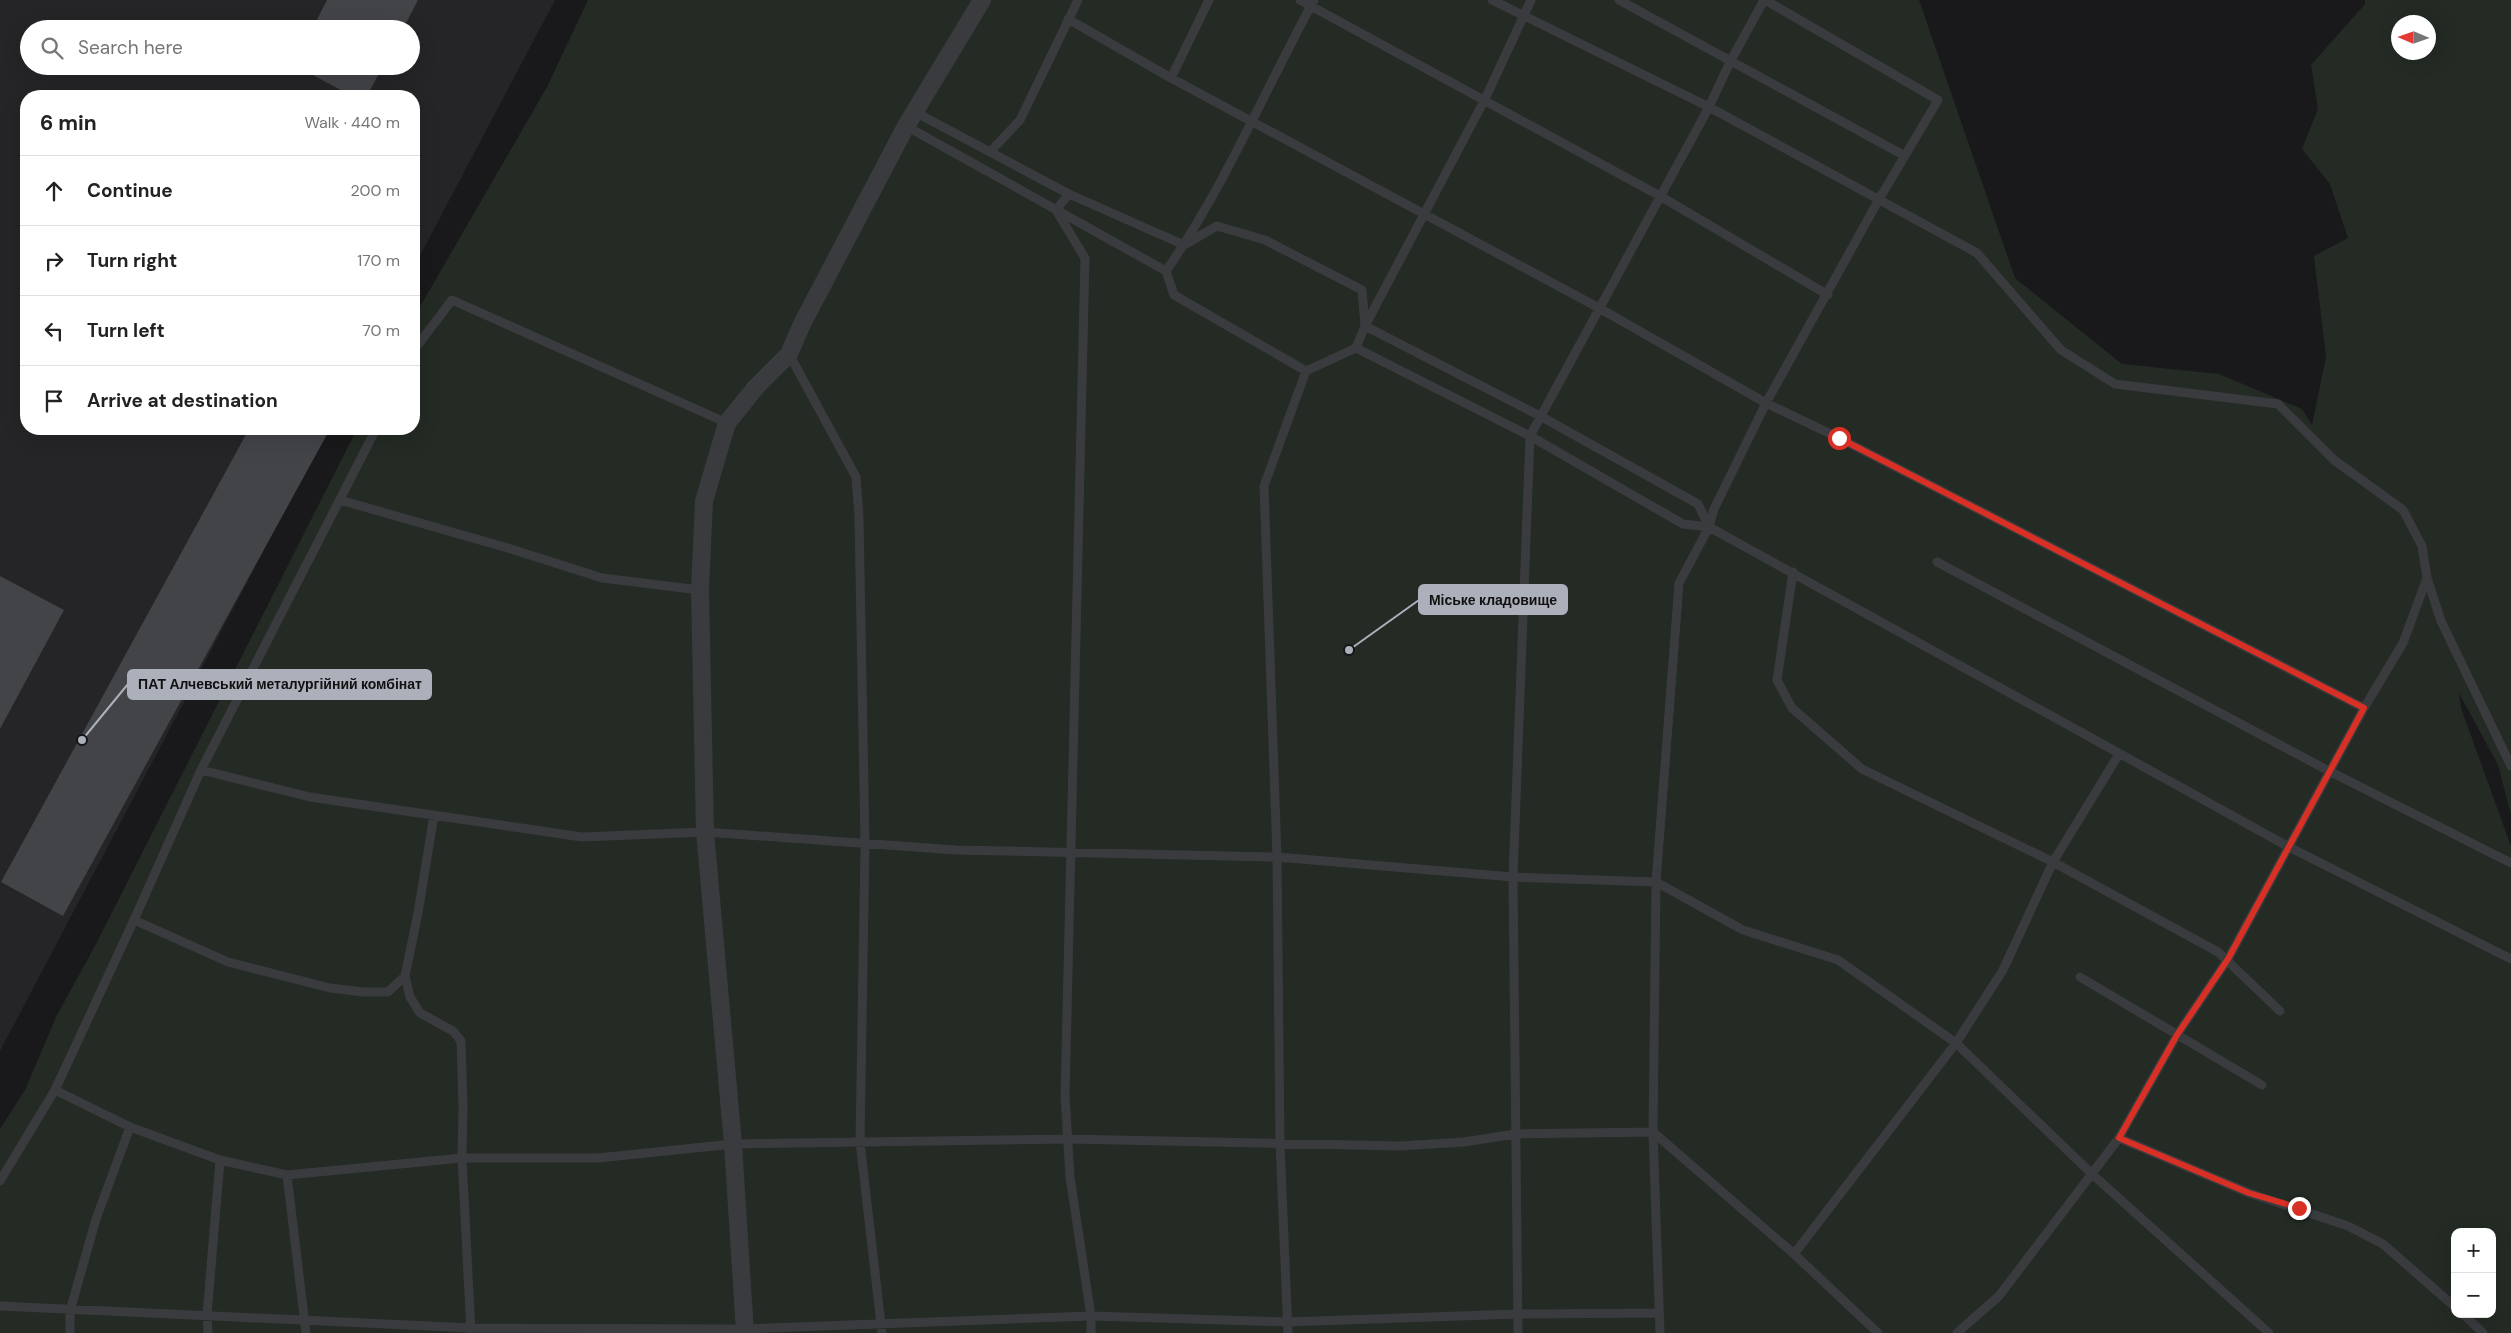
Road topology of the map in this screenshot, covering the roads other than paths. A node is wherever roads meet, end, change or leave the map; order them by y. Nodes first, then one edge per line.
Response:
1 (982, 0) edge
2 (1078, 0) edge
3 (1209, 0) edge
4 (1300, 0) edge
5 (1492, 0) edge
6 (1531, 0) edge
7 (1619, 0) edge
8 (1765, 0) edge
9 (1312, 3) edge
10 (1522, 17) junction
11 (1068, 18) junction
12 (1730, 62) junction
13 (1171, 78) junction
14 (1485, 99) junction
15 (1709, 107) junction
16 (911, 119) junction
17 (1253, 122) junction
18 (990, 152) junction
19 (1905, 156) junction
20 (1069, 194) junction
21 (1660, 196) junction
22 (1878, 201) junction
23 (1056, 210) junction
24 (1424, 214) junction
25 (1184, 245) junction
26 (1166, 271) junction
27 (1828, 295) junction
28 (1599, 308) junction
29 (1365, 326) junction
30 (420, 342) edge
31 (1356, 348) junction
32 (789, 354) junction
33 (1306, 371) junction
34 (1766, 403) junction
35 (1542, 417) junction
36 (727, 423) junction
37 (373, 435) edge
38 (1530, 436) junction
39 (340, 500) junction
40 (1709, 527) junction
41 (1937, 562) dead end
42 (1793, 572) junction
43 (2427, 578) junction
44 (700, 590) junction
45 (2364, 708) junction
46 (2120, 754) junction
47 (2511, 766) edge
48 (201, 770) junction
49 (2329, 771) junction
50 (434, 815) junction
51 (705, 832) junction
52 (865, 844) junction
53 (2289, 847) junction
54 (1072, 853) junction
55 (1277, 858) junction
56 (2053, 862) junction
57 (2511, 863) edge
58 (1513, 877) junction
59 (1656, 882) junction
60 (134, 920) junction
61 (2228, 959) junction
62 (2511, 959) edge
63 (405, 976) junction
64 (2080, 977) dead end
65 (2280, 1011) dead end
66 (2177, 1035) junction
67 (1956, 1043) junction
68 (2262, 1085) dead end
69 (55, 1090) junction
70 (130, 1128) junction
71 (1653, 1132) junction
72 (1515, 1134) junction
73 (2119, 1138) junction
74 (1068, 1139) junction
75 (860, 1142) junction
76 (733, 1144) junction
77 (1280, 1144) junction
78 (462, 1158) junction
79 (220, 1160) junction
80 (2092, 1174) junction
81 (287, 1175) junction
82 (0, 1181) edge
83 (1794, 1254) junction
84 (2451, 1304) edge
85 (0, 1306) edge
86 (70, 1311) junction
87 (1659, 1313) junction
88 (1517, 1314) junction
89 (207, 1315) junction
90 (1091, 1316) junction
91 (2467, 1318) edge
92 (305, 1321) junction
93 (1287, 1322) junction
94 (882, 1329) edge
95 (471, 1330) edge
96 (745, 1331) edge
97 (70, 1333) edge
98 (208, 1333) edge
99 (306, 1333) edge
100 (1092, 1333) edge
101 (1288, 1333) edge
102 (1518, 1333) edge
103 (1660, 1333) edge
104 (1878, 1333) edge
105 (1957, 1333) edge
106 (2269, 1333) edge
107 (2484, 1333) edge

1 - 16 street
2 - 11 lane
3 - 13 lane
4 - 9 lane
5 - 10 lane
6 - 10 lane
7 - 12 lane
8 - 12 lane
8 - 19 lane
9 - 14 lane
9 - 17 lane
10 - 14 lane
10 - 15 lane
11 - 13 lane
11 - 18 lane
12 - 15 lane
12 - 19 lane
13 - 17 lane
14 - 21 lane
14 - 24 lane
15 - 21 lane
15 - 22 lane
16 - 18 lane
16 - 23 lane
16 - 32 street
17 - 24 lane
17 - 25 lane
18 - 20 lane
19 - 22 lane
20 - 23 lane
20 - 25 lane
21 - 27 lane
21 - 28 lane
22 - 27 lane
22 - 43 lane
23 - 26 lane
23 - 54 lane
24 - 28 lane
24 - 29 lane
25 - 26 lane
25 - 29 lane
26 - 33 lane
27 - 34 lane
28 - 34 lane
28 - 35 lane
29 - 31 lane
29 - 35 lane
30 - 36 lane
31 - 33 lane
31 - 38 lane
32 - 36 street
32 - 52 lane
33 - 55 lane
34 - 40 lane
34 - 45 lane
35 - 38 lane
35 - 40 lane
36 - 44 street
37 - 39 lane
38 - 40 lane
38 - 58 lane
39 - 44 lane
39 - 48 lane
40 - 42 lane
40 - 59 lane
41 - 49 lane
42 - 46 lane
42 - 56 lane
43 - 45 lane
43 - 47 lane
44 - 51 street
45 - 49 lane
46 - 53 lane
46 - 56 lane
48 - 50 lane
48 - 60 lane
49 - 53 lane
49 - 57 lane
50 - 51 lane
50 - 63 lane
51 - 52 lane
51 - 76 street
52 - 54 lane
52 - 75 lane
53 - 61 lane
53 - 62 lane
54 - 55 lane
54 - 74 lane
55 - 58 lane
55 - 77 lane
56 - 61 lane
56 - 67 lane
58 - 59 lane
58 - 72 lane
59 - 67 lane
59 - 71 lane
60 - 63 lane
60 - 69 lane
61 - 65 lane
61 - 66 lane
63 - 78 lane
64 - 66 lane
66 - 68 lane
66 - 73 lane
67 - 80 lane
67 - 83 lane
69 - 70 lane
69 - 82 lane
70 - 79 lane
70 - 86 lane
71 - 72 lane
71 - 83 lane
71 - 87 lane
72 - 77 lane
72 - 88 lane
73 - 80 lane
73 - 84 lane
74 - 75 lane
74 - 77 lane
74 - 90 lane
75 - 76 lane
75 - 94 lane
76 - 78 lane
76 - 96 street
77 - 93 lane
78 - 81 lane
78 - 95 lane
79 - 81 lane
79 - 89 lane
80 - 105 lane
80 - 106 lane
81 - 92 lane
83 - 104 lane
85 - 86 lane
86 - 89 lane
86 - 97 lane
87 - 88 lane
87 - 103 lane
88 - 93 lane
88 - 102 lane
89 - 92 lane
89 - 98 lane
90 - 93 lane
90 - 94 lane
90 - 100 lane
91 - 107 lane
92 - 95 lane
92 - 99 lane
93 - 101 lane
94 - 96 lane
95 - 96 lane

